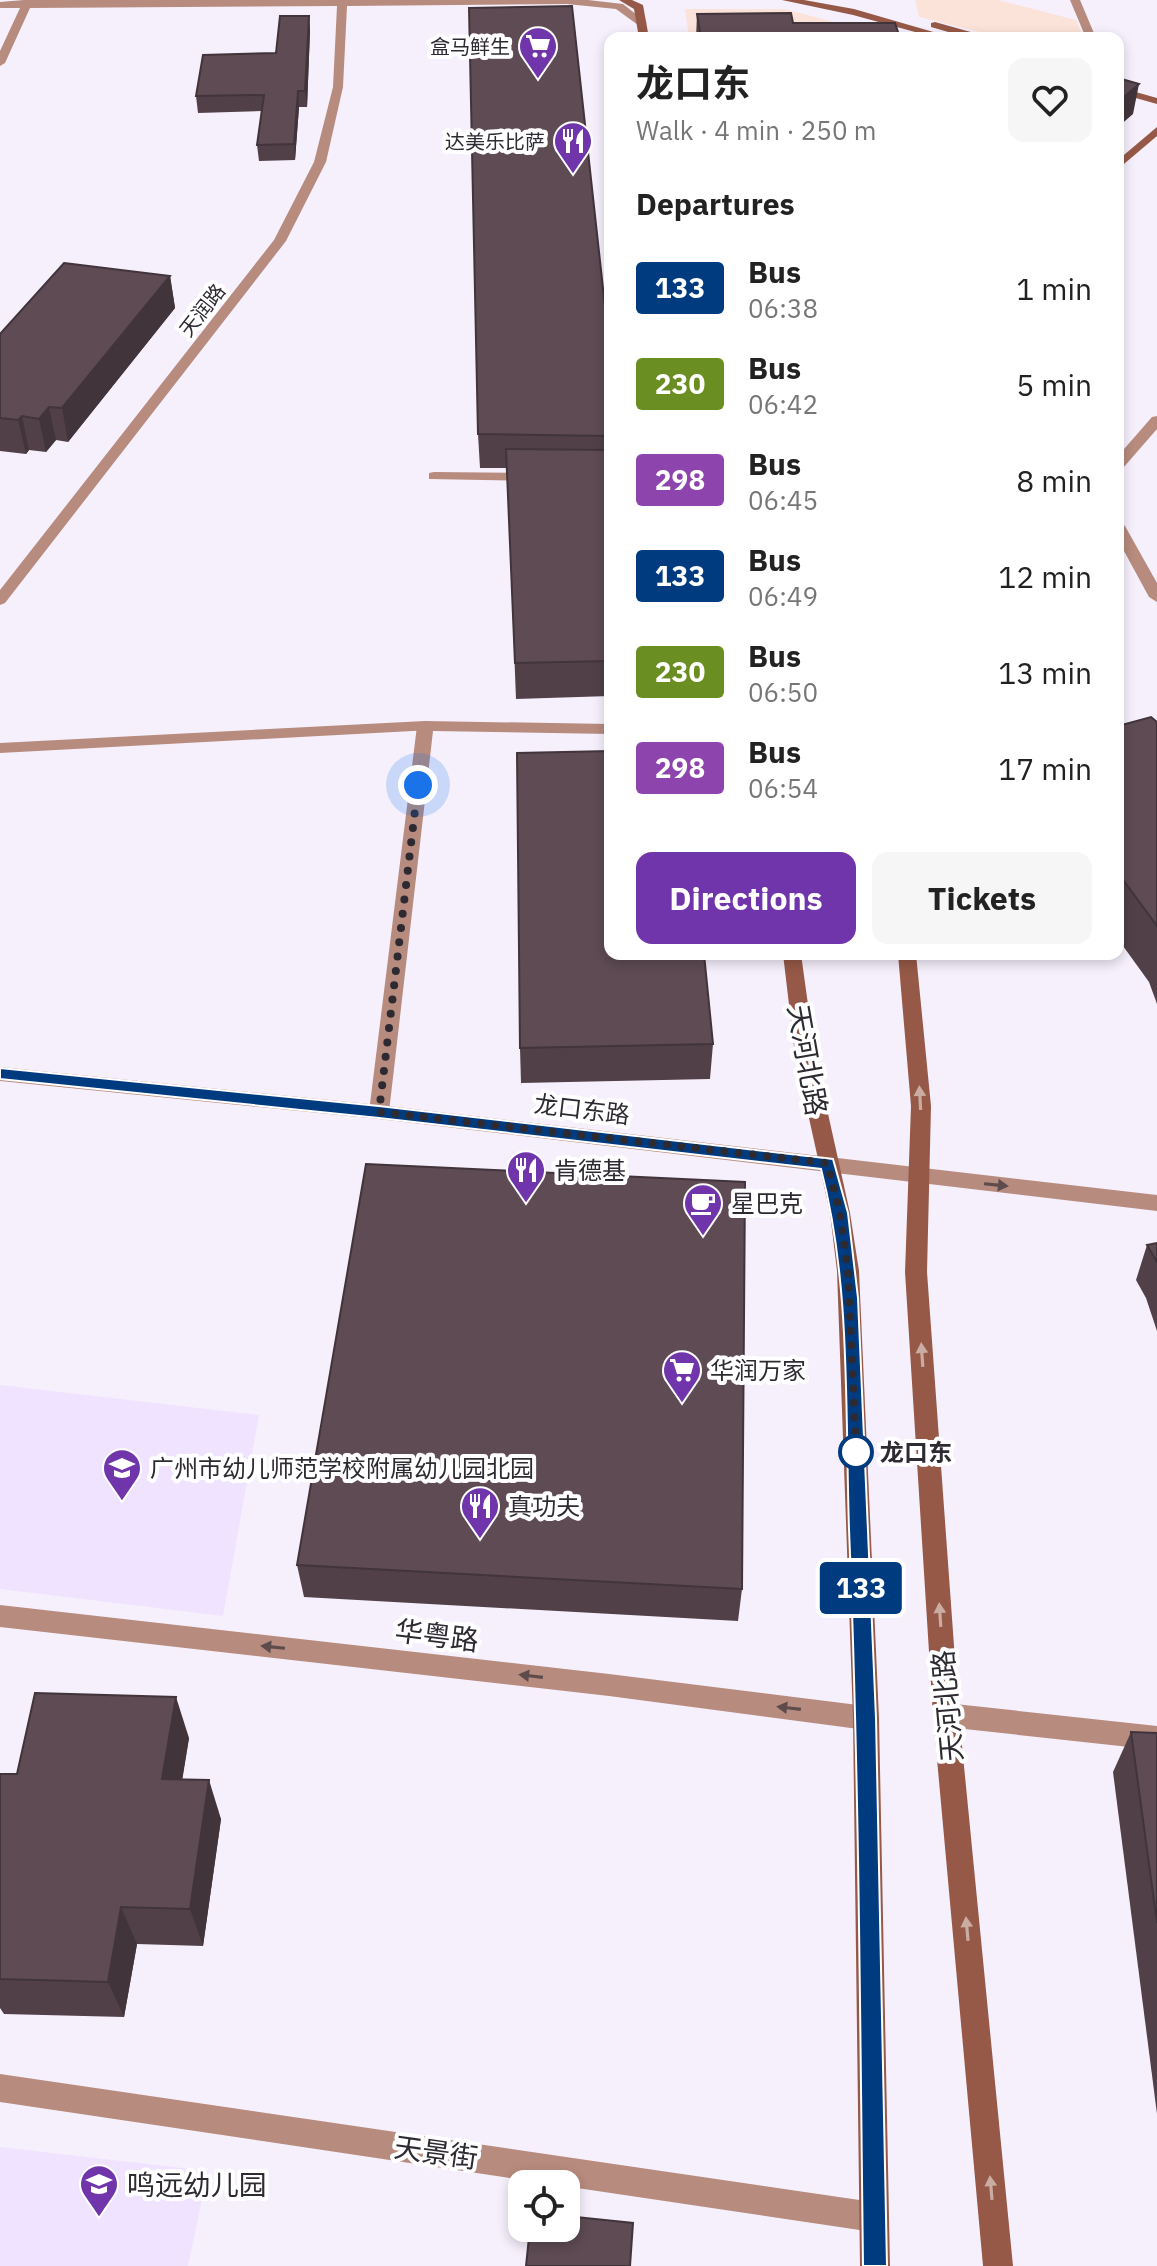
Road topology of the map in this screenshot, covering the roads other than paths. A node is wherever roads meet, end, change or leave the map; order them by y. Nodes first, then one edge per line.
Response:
1 (624, 0) edge
2 (787, 0) edge
3 (834, 0) edge
4 (1075, 0) edge
5 (28, 3) edge
6 (342, 3) junction
7 (0, 5) edge
8 (642, 23) junction
9 (643, 32) edge
10 (928, 32) edge
11 (958, 32) edge
12 (1088, 32) edge
13 (0, 63) edge
14 (1124, 84) edge
15 (1124, 92) edge
16 (1157, 92) edge
17 (1157, 101) edge
18 (1157, 130) edge
19 (1124, 160) edge
20 (1157, 420) edge
21 (1124, 458) edge
22 (434, 476) dead end
23 (552, 477) edge
24 (1124, 537) edge
25 (1157, 597) edge
26 (0, 600) edge
27 (425, 726) junction
28 (604, 729) edge
29 (0, 748) edge
30 (793, 960) edge
31 (908, 960) edge
32 (0, 1074) edge
33 (379, 1112) junction
34 (827, 1163) junction
35 (919, 1176) junction
36 (1157, 1203) edge
37 (0, 1616) edge
38 (946, 1715) junction
39 (866, 1718) junction
40 (1157, 1738) edge
41 (0, 2088) edge
42 (873, 2217) junction
43 (875, 2266) edge
44 (998, 2266) edge

1 - 8 main road
2 - 10 main road
3 - 11 main road
4 - 12 street
5 - 6 street
5 - 7 street
5 - 13 street
6 - 8 street
6 - 26 street, 天润路
8 - 9 main road
14 - 16 main road
15 - 17 main road
18 - 19 main road
20 - 21 street
22 - 23 street
24 - 25 street
27 - 28 street
27 - 29 street
27 - 33 street
30 - 34 main road, 天河北路
35 -> 31 main road, 天河北路
32 - 33 street, 龙口东路
33 - 34 street, 龙口东路
34 - 35 street, 龙口东路
34 - 39 main road, 天河北路
35 -> 36 street, 龙口东路
38 -> 35 main road, 天河北路
39 -> 37 street, 华粤路
38 - 40 street
44 -> 38 main road, 天河北路
39 - 42 main road, 天河北路
41 - 42 street, 天景街
42 - 43 main road, 天河北路

